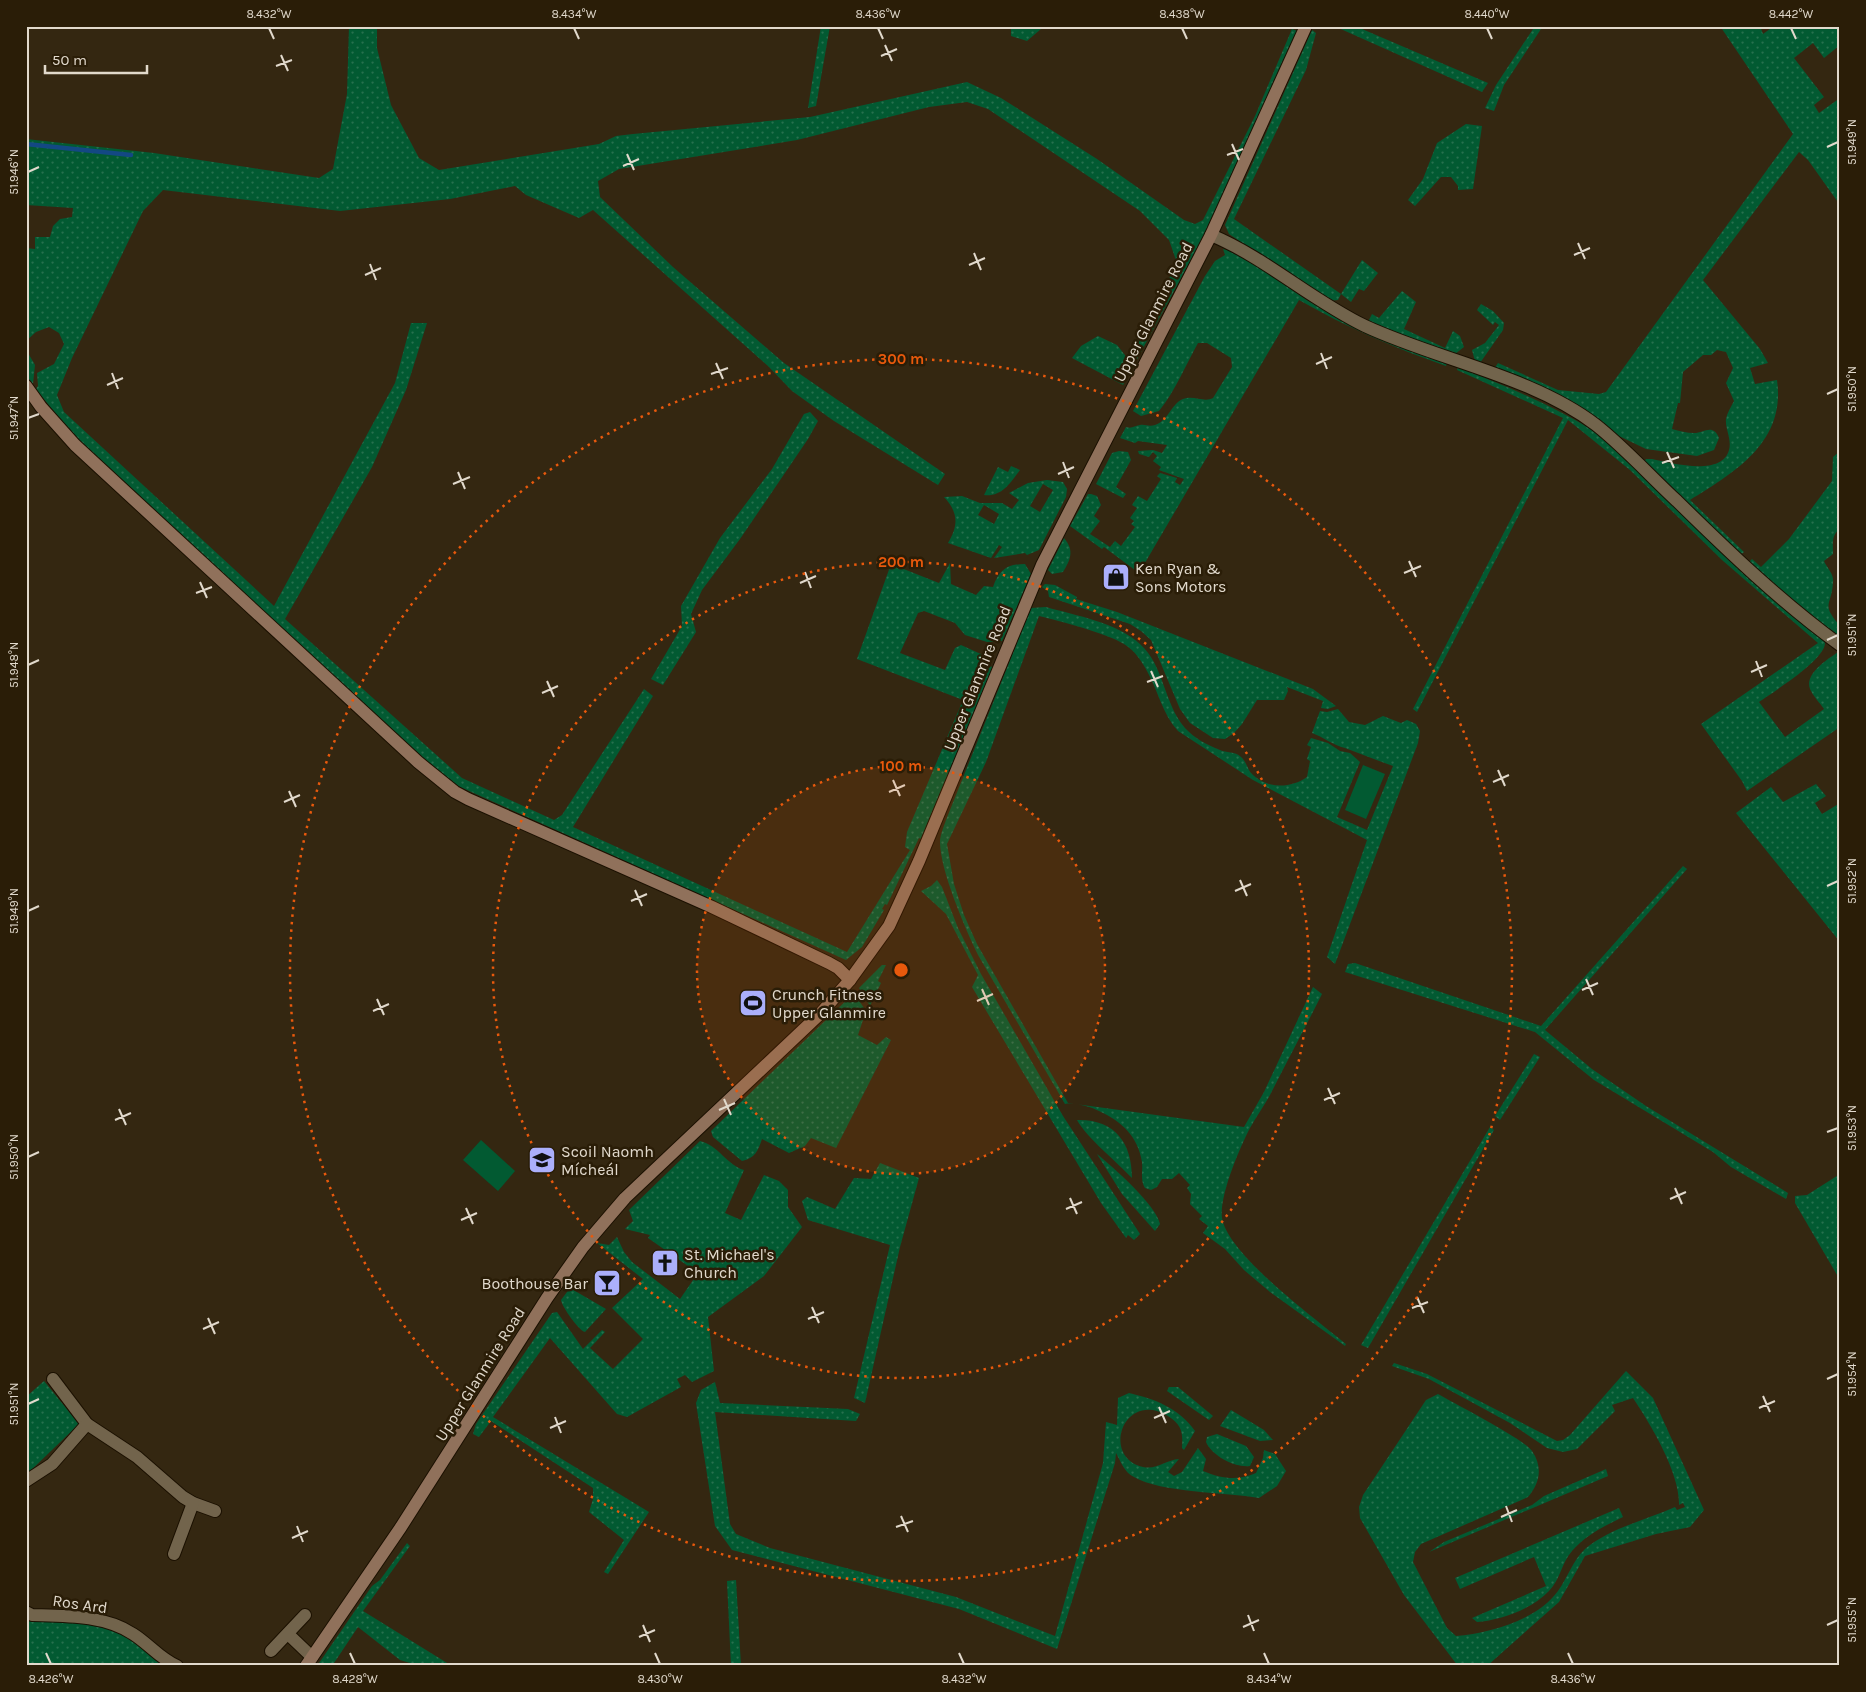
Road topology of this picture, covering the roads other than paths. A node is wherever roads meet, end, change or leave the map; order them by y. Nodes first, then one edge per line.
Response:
1 (1306, 26) edge
2 (1211, 235) junction
3 (26, 386) edge
4 (1840, 645) edge
5 (850, 980) junction
6 (53, 1379) dead end
7 (87, 1424) junction
8 (26, 1481) edge
9 (194, 1503) junction
10 (215, 1511) dead end
11 (174, 1554) dead end
12 (26, 1612) edge
13 (305, 1615) dead end
14 (288, 1634) junction
15 (272, 1651) dead end
16 (309, 1661) edge
17 (177, 1666) edge

1 - 2 main road, Upper Glanmire Road
2 - 4 street
2 - 5 main road, Upper Glanmire Road
3 - 5 main road
5 - 16 main road, Upper Glanmire Road
6 - 7 street
7 - 8 street
7 - 9 street
9 - 10 street
9 - 11 street
12 - 17 street, Ros Ard
13 - 14 street
14 - 15 street
14 - 16 street

